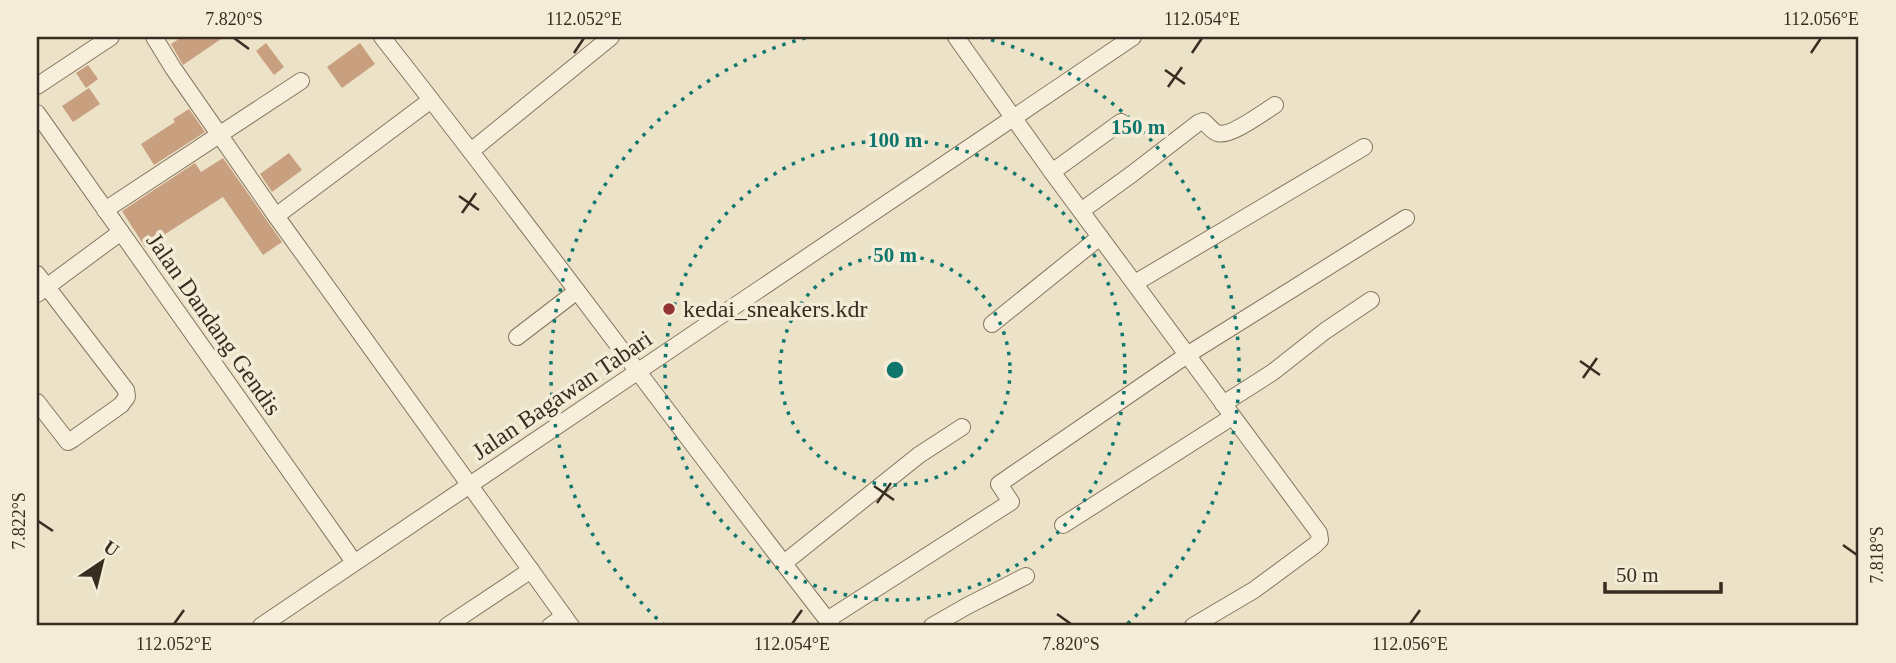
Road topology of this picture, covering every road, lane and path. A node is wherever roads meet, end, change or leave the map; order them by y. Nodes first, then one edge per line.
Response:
1 (111, 37) edge
2 (155, 37) edge
3 (382, 37) edge
4 (611, 37) edge
5 (956, 37) edge
6 (1133, 37) edge
7 (301, 82) dead end
8 (37, 86) edge
9 (431, 100) junction
10 (1275, 105) dead end
11 (1015, 118) junction
12 (1121, 121) dead end
13 (39, 122) edge
14 (220, 136) junction
15 (1364, 147) dead end
16 (471, 151) junction
17 (1052, 172) junction
18 (105, 210) junction
19 (1081, 211) junction
20 (276, 216) junction
21 (1406, 218) dead end
22 (121, 232) junction
23 (1100, 237) junction
24 (1135, 283) junction
25 (40, 285) edge
26 (577, 290) junction
27 (1371, 300) dead end
28 (992, 324) dead end
29 (517, 337) dead end
30 (1187, 355) junction
31 (638, 371) junction
32 (37, 402) edge
33 (1228, 410) junction
34 (51, 421) junction
35 (962, 427) dead end
36 (37, 430) edge
37 (471, 486) junction
38 (1063, 525) dead end
39 (354, 562) junction
40 (784, 563) junction
41 (531, 570) junction
42 (1026, 576) dead end
43 (568, 621) edge
44 (830, 623) edge
45 (261, 626) edge
46 (447, 626) edge
47 (550, 626) edge
48 (932, 626) edge
49 (1193, 626) edge

1 - 8 street
2 - 14 street
3 - 9 street
4 - 16 street
5 - 11 street
6 - 11 street, Jalan Bagawan Tabari
7 - 14 street
9 - 16 street
9 - 20 street
10 - 19 street
11 - 17 street
11 - 31 street, Jalan Bagawan Tabari
12 - 17 street
13 - 18 street, Jalan Dandang Gendis
14 - 18 street
14 - 20 street
15 - 24 street
16 - 26 street
17 - 19 street
18 - 22 street, Jalan Dandang Gendis
19 - 23 street
20 - 37 street
21 - 30 street
22 - 25 street
22 - 39 street, Jalan Dandang Gendis
23 - 24 street
23 - 28 street
24 - 30 street
25 - 34 street
26 - 29 street
26 - 31 street
27 - 33 street
30 - 33 street
30 - 44 street
31 - 37 street, Jalan Bagawan Tabari
31 - 40 street
32 - 34 street
33 - 38 street
33 - 49 street
34 - 36 street
35 - 40 street
37 - 39 street, Jalan Bagawan Tabari
37 - 41 street
39 - 45 street, Jalan Bagawan Tabari
40 - 44 street
41 - 43 street
41 - 46 street
42 - 48 street
43 - 47 street

